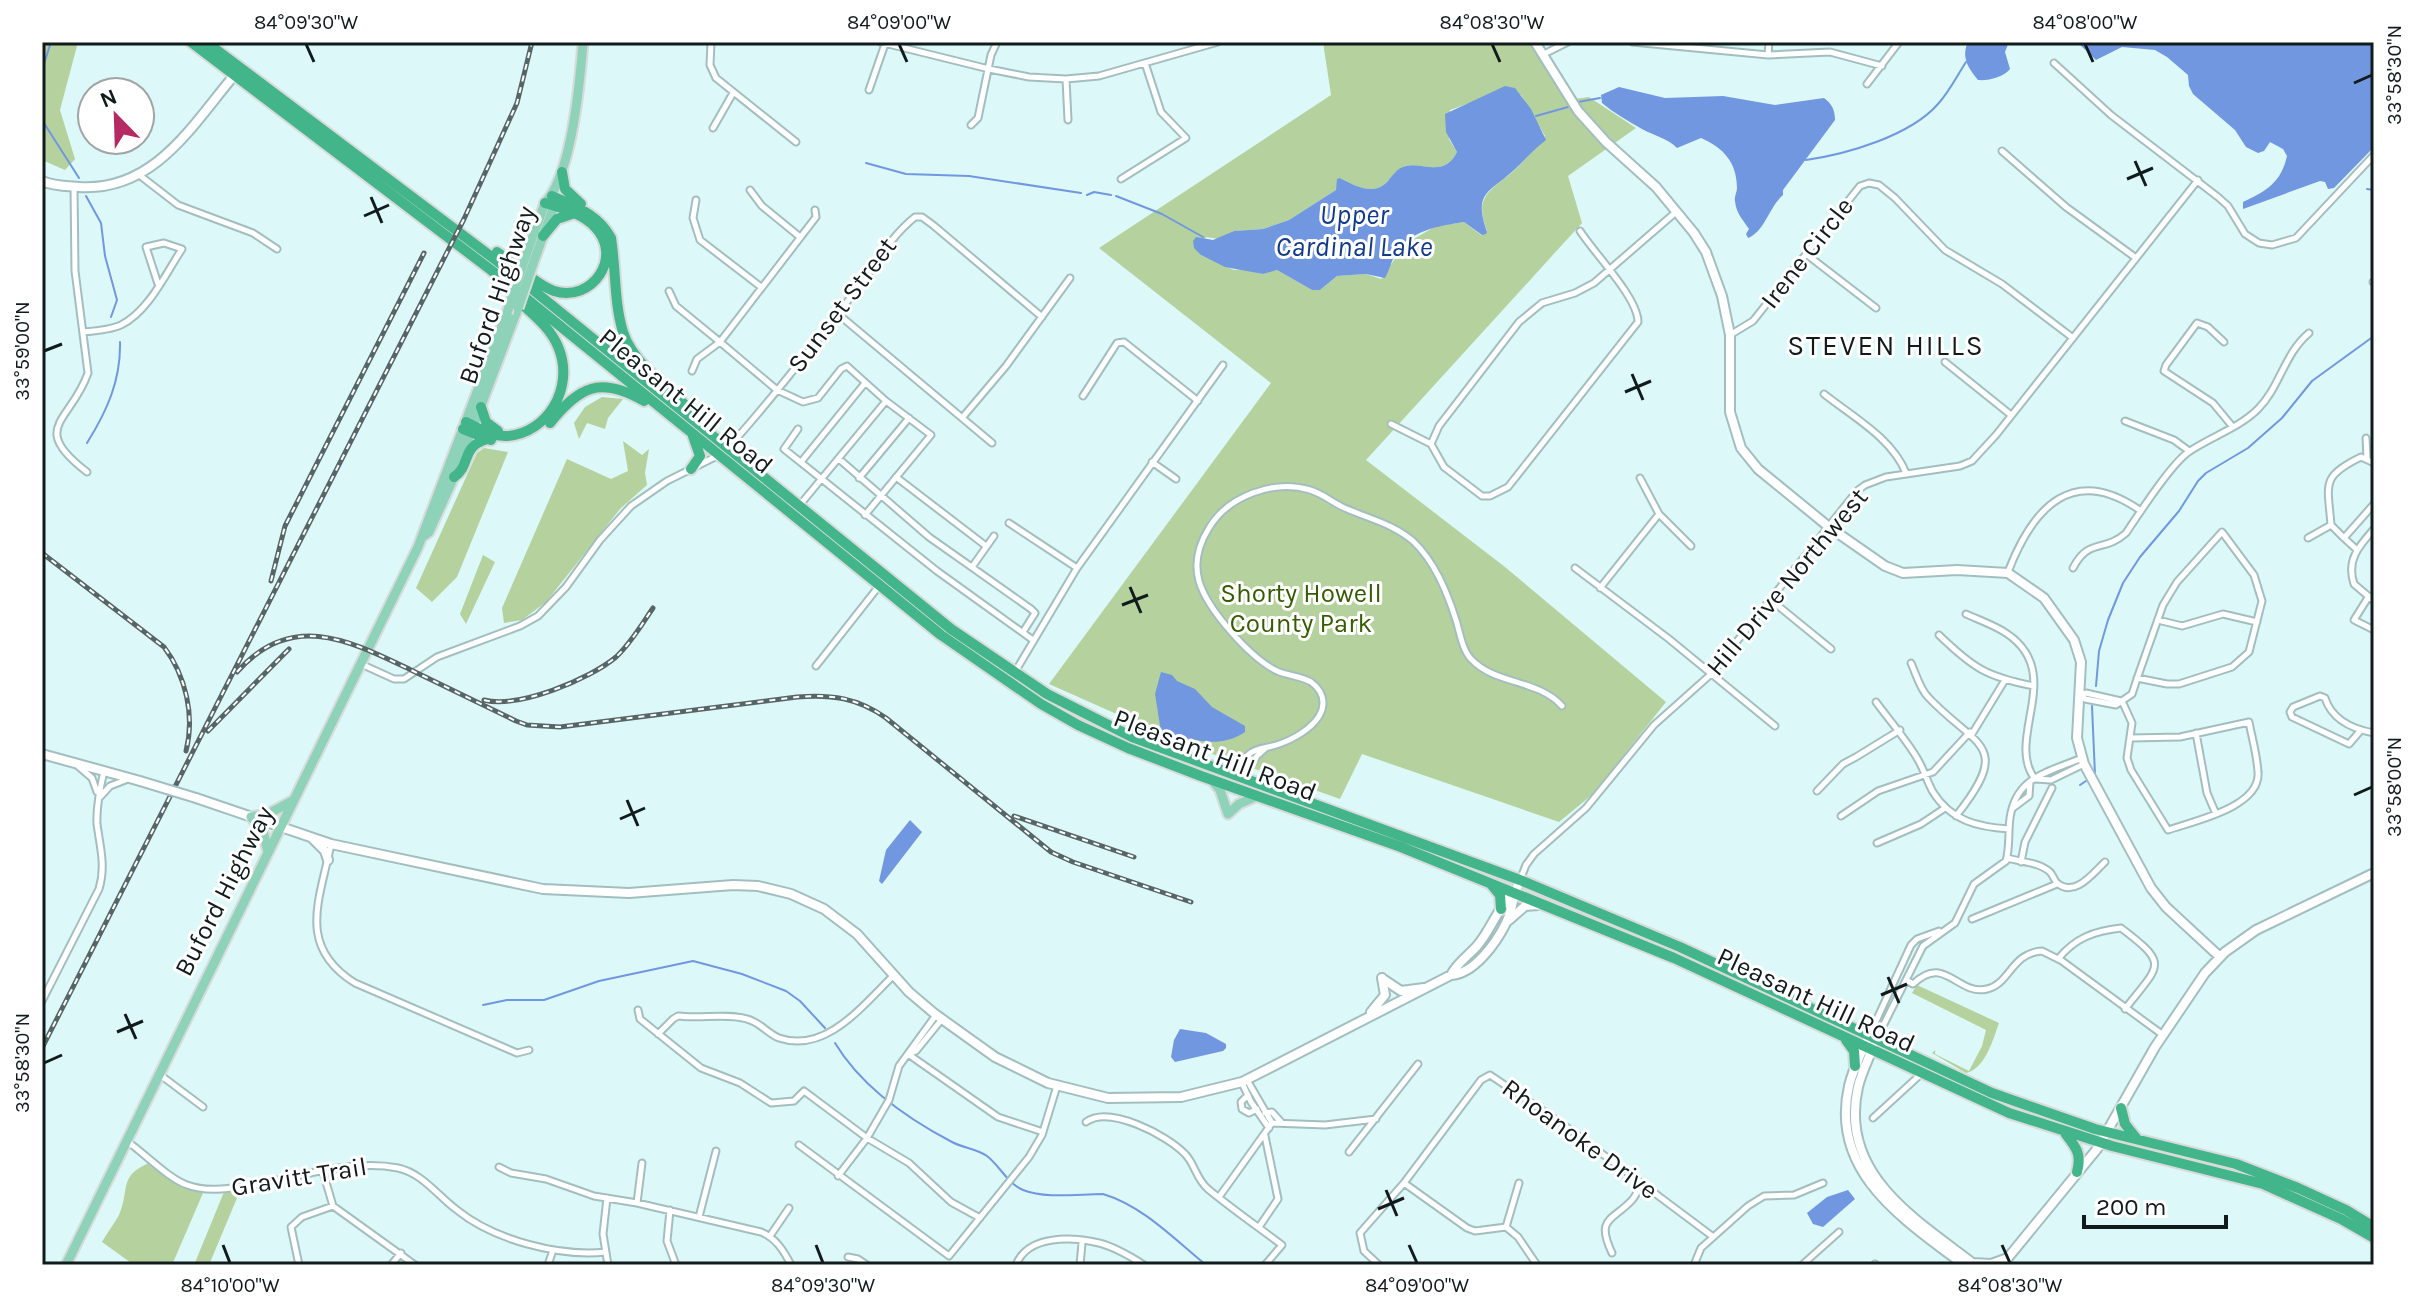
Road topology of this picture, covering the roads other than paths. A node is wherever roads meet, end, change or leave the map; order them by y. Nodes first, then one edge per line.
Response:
1 (191, 42) edge
2 (206, 42) edge
3 (583, 42) edge
4 (711, 42) edge
5 (997, 42) edge
6 (1218, 42) edge
7 (1535, 42) edge
8 (1568, 42) edge
9 (1632, 42) edge
10 (1769, 42) edge
11 (1899, 42) edge
12 (882, 43) edge
13 (1542, 55) junction
14 (1768, 55) junction
15 (1145, 63) junction
16 (2054, 63) dead end
17 (1882, 66) junction
18 (989, 69) junction
19 (238, 71) junction
20 (1066, 79) junction
21 (1867, 84) dead end
22 (869, 90) dead end
23 (733, 93) junction
24 (1068, 120) dead end
25 (971, 125) dead end
26 (713, 128) dead end
27 (796, 142) dead end
28 (2002, 151) dead end
29 (2374, 155) edge
30 (562, 172) junction
31 (138, 174) junction
32 (1121, 179) dead end
33 (2198, 180) junction
34 (42, 181) edge
35 (74, 187) junction
36 (750, 190) dead end
37 (696, 200) dead end
38 (420, 201) junction
39 (550, 202) junction
40 (815, 210) dead end
41 (1677, 212) junction
42 (574, 214) junction
43 (433, 224) junction
44 (1580, 231) dead end
45 (543, 236) junction
46 (800, 237) junction
47 (277, 249) dead end
48 (1806, 254) junction
49 (2136, 258) junction
50 (530, 260) junction
51 (1608, 271) junction
52 (1070, 278) dead end
53 (158, 284) junction
54 (761, 287) junction
55 (669, 291) dead end
56 (1876, 308) dead end
57 (619, 309) junction
58 (511, 314) junction
59 (838, 314) junction
60 (1042, 317) junction
61 (83, 332) junction
62 (2309, 333) dead end
63 (1730, 335) junction
64 (2073, 338) junction
65 (720, 342) junction
66 (2224, 342) dead end
67 (1945, 362) dead end
68 (1223, 365) dead end
69 (692, 371) dead end
70 (865, 383) junction
71 (777, 390) junction
72 (1824, 394) dead end
73 (1083, 396) dead end
74 (886, 401) junction
75 (1198, 401) junction
76 (557, 402) junction
77 (481, 407) junction
78 (667, 413) junction
79 (2011, 415) junction
80 (909, 418) junction
81 (962, 418) junction
82 (2125, 421) dead end
83 (1391, 424) dead end
84 (2232, 426) junction
85 (469, 427) junction
86 (798, 429) dead end
87 (690, 431) junction
88 (2366, 438) dead end
89 (488, 439) junction
90 (992, 443) dead end
91 (1431, 444) junction
92 (2189, 451) junction
93 (724, 452) junction
94 (2367, 458) junction
95 (839, 459) junction
96 (801, 462) junction
97 (1152, 462) junction
98 (2374, 463) edge
99 (691, 469) junction
100 (87, 472) dead end
101 (1906, 473) junction
102 (454, 477) junction
103 (896, 477) junction
104 (859, 478) junction
105 (1640, 478) dead end
106 (1176, 479) dead end
107 (821, 480) junction
108 (880, 496) junction
109 (2374, 504) edge
110 (799, 507) junction
111 (2141, 511) junction
112 (1659, 514) junction
113 (865, 515) junction
114 (1009, 523) dead end
115 (2331, 525) junction
116 (1829, 527) junction
117 (2374, 529) edge
118 (994, 536) dead end
119 (422, 537) junction
120 (2308, 538) dead end
121 (2344, 538) junction
122 (986, 546) junction
123 (1691, 546) dead end
124 (2356, 549) junction
125 (972, 567) junction
126 (1077, 568) junction
127 (1575, 568) dead end
128 (2073, 568) dead end
129 (2008, 573) junction
130 (879, 586) junction
131 (1599, 588) junction
132 (2371, 598) edge
133 (1771, 600) junction
134 (1966, 614) dead end
135 (2158, 620) junction
136 (2257, 622) junction
137 (2374, 630) edge
138 (1023, 632) junction
139 (1939, 635) dead end
140 (1033, 640) junction
141 (1831, 649) dead end
142 (1911, 663) dead end
143 (361, 664) junction
144 (816, 666) dead end
145 (1710, 675) junction
146 (1011, 678) junction
147 (2137, 678) junction
148 (2005, 680) junction
149 (2034, 686) junction
150 (2081, 695) junction
151 (2122, 701) junction
152 (1876, 702) dead end
153 (1562, 706) dead end
154 (1775, 726) dead end
155 (1900, 730) junction
156 (2361, 730) junction
157 (1971, 733) junction
158 (2196, 733) junction
159 (2374, 733) edge
160 (2131, 738) junction
161 (42, 754) edge
162 (2083, 761) junction
163 (77, 765) junction
164 (104, 771) junction
165 (2044, 771) junction
166 (1926, 776) junction
167 (1242, 779) junction
168 (136, 780) junction
169 (1212, 780) junction
170 (2033, 780) junction
171 (2047, 780) junction
172 (2052, 788) dead end
173 (1817, 791) dead end
174 (1257, 796) junction
175 (294, 800) junction
176 (98, 801) junction
177 (1945, 808) junction
178 (2216, 814) junction
179 (1841, 816) dead end
180 (1956, 816) junction
181 (251, 817) junction
182 (281, 827) junction
183 (2009, 829) junction
184 (313, 838) junction
185 (1877, 843) dead end
186 (331, 844) junction
187 (268, 852) junction
188 (2007, 858) junction
189 (328, 860) junction
190 (2021, 862) junction
191 (2105, 862) dead end
192 (2374, 873) edge
193 (1520, 880) junction
194 (1489, 883) junction
195 (2057, 884) junction
196 (1513, 893) junction
197 (1542, 904) junction
198 (1501, 909) junction
199 (1972, 919) dead end
200 (1506, 923) junction
201 (1945, 930) junction
202 (2220, 957) junction
203 (2058, 959) junction
204 (894, 975) junction
205 (1451, 975) junction
206 (1906, 980) junction
207 (1424, 988) junction
208 (42, 1001) edge
209 (2125, 1009) junction
210 (638, 1010) dead end
211 (939, 1017) junction
212 (1365, 1017) junction
213 (658, 1034) junction
214 (1838, 1034) junction
215 (2163, 1035) junction
216 (1873, 1037) junction
217 (1868, 1048) junction
218 (529, 1050) dead end
219 (908, 1054) junction
220 (1418, 1064) dead end
221 (1855, 1066) junction
222 (158, 1074) junction
223 (1921, 1074) junction
224 (1245, 1081) junction
225 (1057, 1086) junction
226 (1250, 1094) junction
227 (203, 1107) dead end
228 (1258, 1108) junction
229 (2121, 1108) junction
230 (1265, 1113) junction
231 (1873, 1118) dead end
232 (1377, 1119) junction
233 (1086, 1122) dead end
234 (1282, 1123) junction
235 (1270, 1125) junction
236 (1043, 1132) junction
237 (2065, 1133) junction
238 (1265, 1136) junction
239 (867, 1138) junction
240 (2104, 1138) junction
241 (2137, 1139) junction
242 (127, 1141) junction
243 (799, 1145) dead end
244 (716, 1151) dead end
245 (1349, 1152) dead end
246 (642, 1163) dead end
247 (499, 1167) dead end
248 (323, 1172) junction
249 (2077, 1172) junction
250 (838, 1176) junction
251 (1404, 1183) junction
252 (1519, 1183) dead end
253 (1642, 1183) junction
254 (1823, 1183) dead end
255 (1219, 1197) junction
256 (607, 1198) junction
257 (637, 1203) junction
258 (333, 1206) junction
259 (789, 1208) dead end
260 (670, 1210) junction
261 (699, 1217) junction
262 (980, 1218) junction
263 (1506, 1227) junction
264 (2374, 1227) edge
265 (1259, 1228) junction
266 (1839, 1232) dead end
267 (770, 1236) junction
268 (1712, 1236) junction
269 (2374, 1238) edge
270 (1082, 1243) junction
271 (553, 1250) junction
272 (606, 1252) junction
273 (401, 1253) junction
274 (1612, 1253) dead end
275 (848, 1257) dead end
276 (2006, 1263) edge
277 (67, 1264) edge
278 (1971, 1264) edge
279 (299, 1265) edge
280 (391, 1265) edge
281 (415, 1265) edge
282 (548, 1265) edge
283 (608, 1265) edge
284 (676, 1265) edge
285 (791, 1265) edge
286 (867, 1265) edge
287 (1016, 1265) edge
288 (1080, 1265) edge
289 (1144, 1265) edge
290 (1265, 1265) edge
291 (1379, 1265) edge
292 (1537, 1265) edge
293 (1694, 1265) edge
294 (1802, 1265) edge

1 - 19 highway, Pleasant Hill Road
2 - 19 highway, Pleasant Hill Road
3 - 30 main road, Buford Highway
4 - 23 street
5 - 18 street
6 - 15 street
7 - 13 street
8 - 13 street
9 - 14 street
10 - 14 street
11 - 17 street
12 - 18 street
12 - 22 street
13 - 41 street
14 - 17 street
15 - 20 street
15 - 32 street
16 - 33 street
17 - 21 street
18 - 20 street
18 - 25 street
19 - 31 street
19 - 38 highway, Pleasant Hill Road
19 - 43 highway, Pleasant Hill Road
20 - 24 street
23 - 26 street
23 - 27 street
28 - 49 street
29 - 33 street
30 - 39 main road, Buford Highway
30 - 57 highway
31 - 35 street
31 - 47 street
33 - 49 street, Hill Drive Northwest
34 - 35 street
35 - 61 street
36 - 46 street
37 - 54 street
38 - 42 highway
38 - 93 highway, Pleasant Hill Road
39 - 42 highway
39 - 45 main road, Buford Highway
39 - 50 main road, Buford Highway
39 - 57 highway
40 - 46 street
41 - 51 street
41 - 63 street
42 - 45 highway
43 - 76 highway
43 - 78 highway, Pleasant Hill Road
44 - 51 street
45 - 50 main road, Buford Highway
46 - 54 street
48 - 56 street
48 - 63 street, Irene Circle
48 - 64 street, Irene Circle
49 - 64 street, Hill Drive Northwest
50 - 58 main road, Buford Highway, bridge
51 - 91 street
51 - 91 street
52 - 60 street
53 - 53 street
53 - 61 street
54 - 65 street
55 - 65 street
57 - 93 highway
58 - 77 main road, Buford Highway
58 - 85 main road, Buford Highway
59 - 60 street, Sunset Street
59 - 71 street, Sunset Street
59 - 81 street
60 - 81 street
61 - 100 street
62 - 84 street
63 - 116 street
64 - 79 street, Hill Drive Northwest
65 - 69 street
65 - 71 street
66 - 84 street
67 - 79 street
68 - 75 street
70 - 71 street
70 - 74 street
70 - 96 street
71 - 93 street, Sunset Street
72 - 101 street
73 - 75 street
74 - 80 street
74 - 95 street
75 - 97 street
76 - 77 highway
76 - 85 highway
77 - 85 main road, Buford Highway
78 - 87 highway, Pleasant Hill Road
78 - 89 highway
79 - 101 street, Hill Drive Northwest
80 - 103 street
80 - 104 street
81 - 90 street
82 - 92 street
83 - 91 street
84 - 92 street
85 - 89 highway
85 - 102 main road, Buford Highway
85 - 119 main road, Buford Highway
86 - 96 street
87 - 93 highway, Pleasant Hill Road
87 - 99 highway
88 - 94 street
89 - 102 highway
92 - 111 street
93 - 99 street
93 - 110 highway, Pleasant Hill Road
93 - 130 highway, Pleasant Hill Road
94 - 98 street
94 - 115 street
95 - 104 street
95 - 107 street
96 - 107 street
97 - 106 street
97 - 126 street
99 - 143 street
101 - 116 street, Hill Drive Northwest
102 - 119 main road, Buford Highway
103 - 108 street
103 - 122 street
104 - 108 street
105 - 112 street
107 - 110 street
107 - 113 street
108 - 113 street
108 - 125 street
109 - 121 street
110 - 146 highway, Pleasant Hill Road
111 - 128 street
111 - 129 street
112 - 123 street
112 - 131 street
113 - 138 street
114 - 126 street
115 - 120 street
115 - 121 street
116 - 129 street
116 - 133 street, Hill Drive Northwest
117 - 124 street
118 - 122 street
119 - 143 main road, Buford Highway
121 - 124 street
122 - 125 street
124 - 132 street
125 - 138 street
126 - 140 street
127 - 131 street
129 - 150 street
130 - 144 street
130 - 146 highway, Pleasant Hill Road
131 - 145 street
132 - 137 street
133 - 141 street
133 - 145 street, Hill Drive Northwest
134 - 149 street
135 - 136 street
135 - 136 street
135 - 147 street
136 - 147 street
138 - 140 street
139 - 148 street
140 - 146 street
142 - 157 street
143 - 175 main road, Buford Highway
145 - 154 street
145 - 193 street, Hill Drive Northwest
146 - 167 highway, Pleasant Hill Road
146 - 169 highway, Pleasant Hill Road
147 - 151 street
148 - 149 street
148 - 157 street
149 - 170 street
150 - 151 street
150 - 162 street
151 - 160 street
152 - 155 street
153 - 167 street
155 - 166 street
155 - 173 street
156 - 156 street
156 - 159 street
157 - 166 street
157 - 180 street
158 - 160 street
158 - 178 street
158 - 178 street
160 - 178 street
161 - 163 street
162 - 165 street
162 - 171 street
162 - 202 street
163 - 164 street
163 - 176 street
164 - 168 street
164 - 176 street
165 - 170 street
165 - 171 street
166 - 177 street
166 - 179 street
167 - 193 highway, Pleasant Hill Road
168 - 176 street
168 - 181 street, bridge
169 - 174 highway, Pleasant Hill Road
169 - 174 main road
170 - 171 street
170 - 183 street
172 - 190 street
174 - 194 highway, Pleasant Hill Road
175 - 181 main road
175 - 182 main road, Buford Highway
176 - 208 street
177 - 180 street
177 - 185 street
180 - 183 street
181 - 182 street
181 - 187 main road
182 - 184 street
182 - 187 main road, Buford Highway
183 - 188 street
184 - 186 street
184 - 189 street
186 - 189 street
186 - 204 street
187 - 222 main road, Buford Highway
188 - 190 street
188 - 201 street
189 - 218 street
190 - 195 street
191 - 195 street
192 - 202 street
193 - 196 street
193 - 216 highway, Pleasant Hill Road
194 - 196 highway, Pleasant Hill Road
194 - 198 highway
195 - 199 street
196 - 197 highway, Pleasant Hill Road
196 - 198 street
196 - 200 street
197 - 200 street
197 - 214 highway, Pleasant Hill Road
198 - 205 street
200 - 205 street
201 - 206 street
201 - 216 street
202 - 215 street
203 - 206 street
203 - 209 street
203 - 209 street
204 - 211 street
204 - 213 street
205 - 207 street
206 - 216 street
207 - 212 street
207 - 212 street
209 - 215 street
210 - 213 street
211 - 219 street
211 - 225 street
212 - 224 street
213 - 239 street
214 - 217 highway, Pleasant Hill Road
214 - 221 highway
215 - 229 street
216 - 217 street
216 - 240 highway, Pleasant Hill Road
217 - 221 street
217 - 223 highway, Pleasant Hill Road
217 - 278 street
219 - 236 street
219 - 239 street
220 - 232 street
221 - 278 street
222 - 227 street
222 - 242 main road, Buford Highway
223 - 231 street
223 - 237 highway, Pleasant Hill Road
224 - 225 street
224 - 226 street
225 - 236 street
226 - 228 street
226 - 228 street
228 - 230 street
228 - 235 street
229 - 240 street
229 - 241 highway
230 - 234 street
230 - 235 street
232 - 234 street
232 - 245 street
233 - 255 street
234 - 235 street
235 - 238 street
236 - 262 street
237 - 240 highway, Pleasant Hill Road
237 - 249 highway
238 - 255 street
238 - 265 street
239 - 250 street
239 - 262 street
240 - 241 highway, Pleasant Hill Road
240 - 249 street
240 - 269 highway, Pleasant Hill Road
241 - 264 highway, Pleasant Hill Road
242 - 248 street, Gravitt Trail
242 - 277 main road, Buford Highway
243 - 250 street
244 - 261 street
246 - 257 street
247 - 256 street
248 - 258 street
248 - 271 street, Gravitt Trail
249 - 276 street
250 - 262 street
251 - 253 street, Rhoanoke Drive
251 - 263 street
251 - 291 street, Rhoanoke Drive
252 - 263 street
253 - 268 street, Rhoanoke Drive
253 - 274 street
254 - 268 street
255 - 265 street
256 - 257 street
256 - 272 street
257 - 260 street
258 - 273 street
258 - 279 street
259 - 267 street
260 - 261 street
260 - 284 street
261 - 267 street
263 - 292 street
265 - 290 street
266 - 294 street
267 - 285 street
268 - 293 street
270 - 287 street
270 - 288 street
270 - 289 street
271 - 272 street, Gravitt Trail
271 - 282 street
272 - 283 street
273 - 280 street
273 - 281 street
275 - 286 street
276 - 278 street

